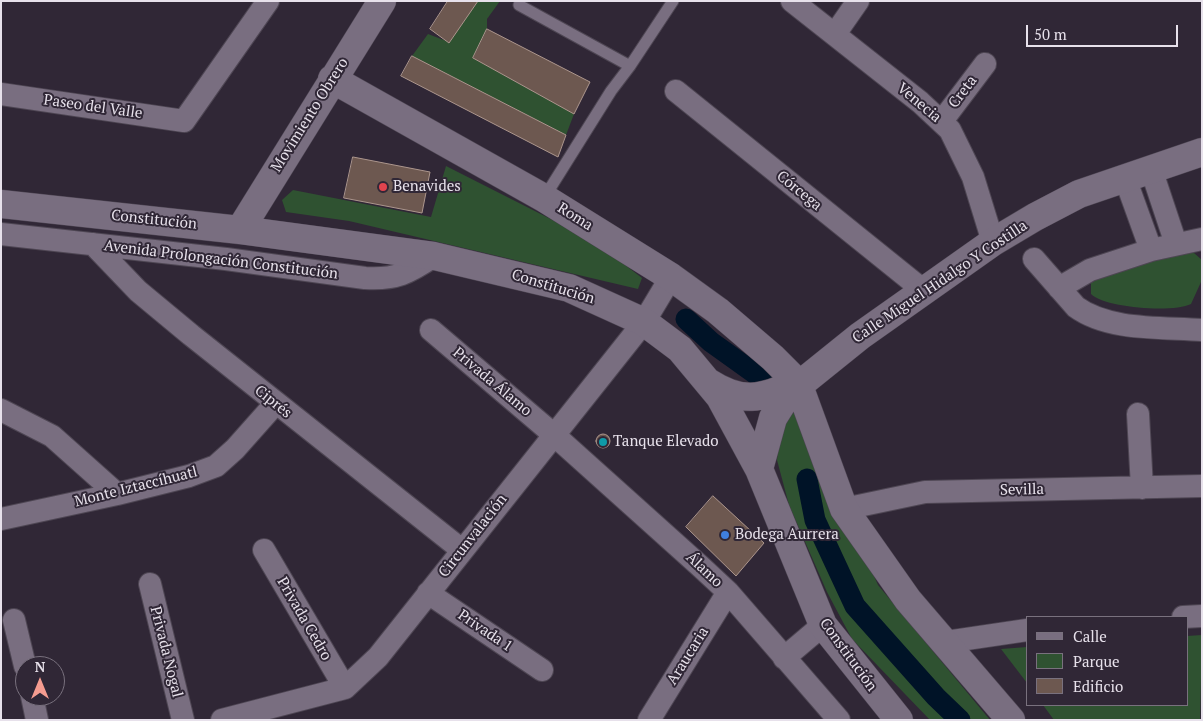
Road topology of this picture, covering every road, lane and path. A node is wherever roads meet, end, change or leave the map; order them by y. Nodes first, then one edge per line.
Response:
1 (268, 1) edge
2 (382, 1) edge
3 (673, 1) edge
4 (792, 1) edge
5 (858, 1) edge
6 (519, 4) dead end
7 (835, 34) junction
8 (986, 64) dead end
9 (630, 66) junction
10 (332, 80) junction
11 (676, 91) dead end
12 (1, 94) edge
13 (942, 121) junction
14 (1202, 152) edge
15 (1151, 169) junction
16 (1125, 178) junction
17 (544, 198) junction
18 (5, 204) edge
19 (240, 230) junction
20 (1, 234) edge
21 (1202, 239) edge
22 (992, 242) junction
23 (93, 244) junction
24 (1176, 244) junction
25 (1152, 250) junction
26 (434, 256) junction
27 (226, 259) junction
28 (1034, 259) dead end
29 (671, 277) junction
30 (1059, 288) junction
31 (923, 290) junction
32 (644, 322) junction
33 (431, 330) dead end
34 (1202, 330) edge
35 (708, 382) junction
36 (798, 383) junction
37 (275, 404) junction
38 (1, 410) edge
39 (1138, 414) dead end
40 (553, 434) junction
41 (759, 469) junction
42 (1202, 486) edge
43 (1142, 488) junction
44 (117, 494) junction
45 (844, 509) junction
46 (1, 519) edge
47 (264, 550) dead end
48 (462, 550) junction
49 (150, 584) dead end
50 (728, 592) junction
51 (428, 593) junction
52 (1202, 616) edge
53 (1188, 617) edge
54 (14, 620) dead end
55 (823, 625) junction
56 (1026, 630) edge
57 (946, 642) junction
58 (23, 656) edge
59 (784, 658) junction
60 (542, 670) dead end
61 (344, 688) junction
62 (34, 706) edge
63 (830, 716) edge
64 (37, 720) edge
65 (183, 720) edge
66 (222, 720) edge
67 (649, 720) edge
68 (899, 720) edge
69 (1011, 720) edge

1 - 12 street, Paseo del Valle
2 - 10 street, Movimiento Obrero
3 - 9 lane
4 - 7 street, Venecia
5 - 7 street
6 - 9 lane
7 - 13 street, Venecia
8 - 13 street, Creta
9 - 17 lane
10 - 17 street, Roma
10 - 19 street, Movimiento Obrero
11 - 31 street, Córcega
13 - 22 street, Venecia
14 - 15 street, Calle Miguel Hidalgo Y Costilla
15 - 16 street, Calle Miguel Hidalgo Y Costilla
15 - 24 street
16 - 22 street, Calle Miguel Hidalgo Y Costilla
16 - 25 street
17 - 29 street, Roma
18 - 19 street, Constitución
19 - 26 street, Constitución
19 - 27 street
20 - 23 street, Avenida Prolongación Constitución
21 - 24 street
22 - 31 street, Calle Miguel Hidalgo Y Costilla
23 - 27 street, Avenida Prolongación Constitución
23 - 37 street, Ciprés
24 - 25 street
25 - 30 street
26 - 27 street, Avenida Prolongación Constitución
26 - 32 street, Constitución
28 - 30 street
29 - 32 street, Circunvalación
29 - 36 street, Roma
30 - 34 street
31 - 36 street, Calle Miguel Hidalgo Y Costilla
32 - 35 street, Constitución
32 - 40 street, Circunvalación
33 - 40 street, Privada Álamo
35 - 36 street
35 - 41 street, Constitución
36 - 41 street
36 - 45 street
37 - 44 street, Monte Iztaccíhuatl
37 - 48 street, Ciprés
38 - 44 street
39 - 43 street
40 - 48 street, Circunvalación
40 - 50 street, Álamo
41 - 55 street, Constitución
42 - 43 street, Sevilla
43 - 45 street, Sevilla
44 - 46 street, Monte Iztaccíhuatl
45 - 57 street
47 - 61 street, Privada Cedro
48 - 51 street, Circunvalación
49 - 65 street, Privada Nogal
50 - 59 street, Álamo
50 - 67 street, Araucaria
51 - 60 street, Privada 1
51 - 61 street, Circunvalación
52 - 53 street
54 - 58 street
55 - 59 street
55 - 68 street, Constitución
56 - 57 street
57 - 69 street
59 - 63 street, Álamo
61 - 66 street, Circunvalación
62 - 64 street

